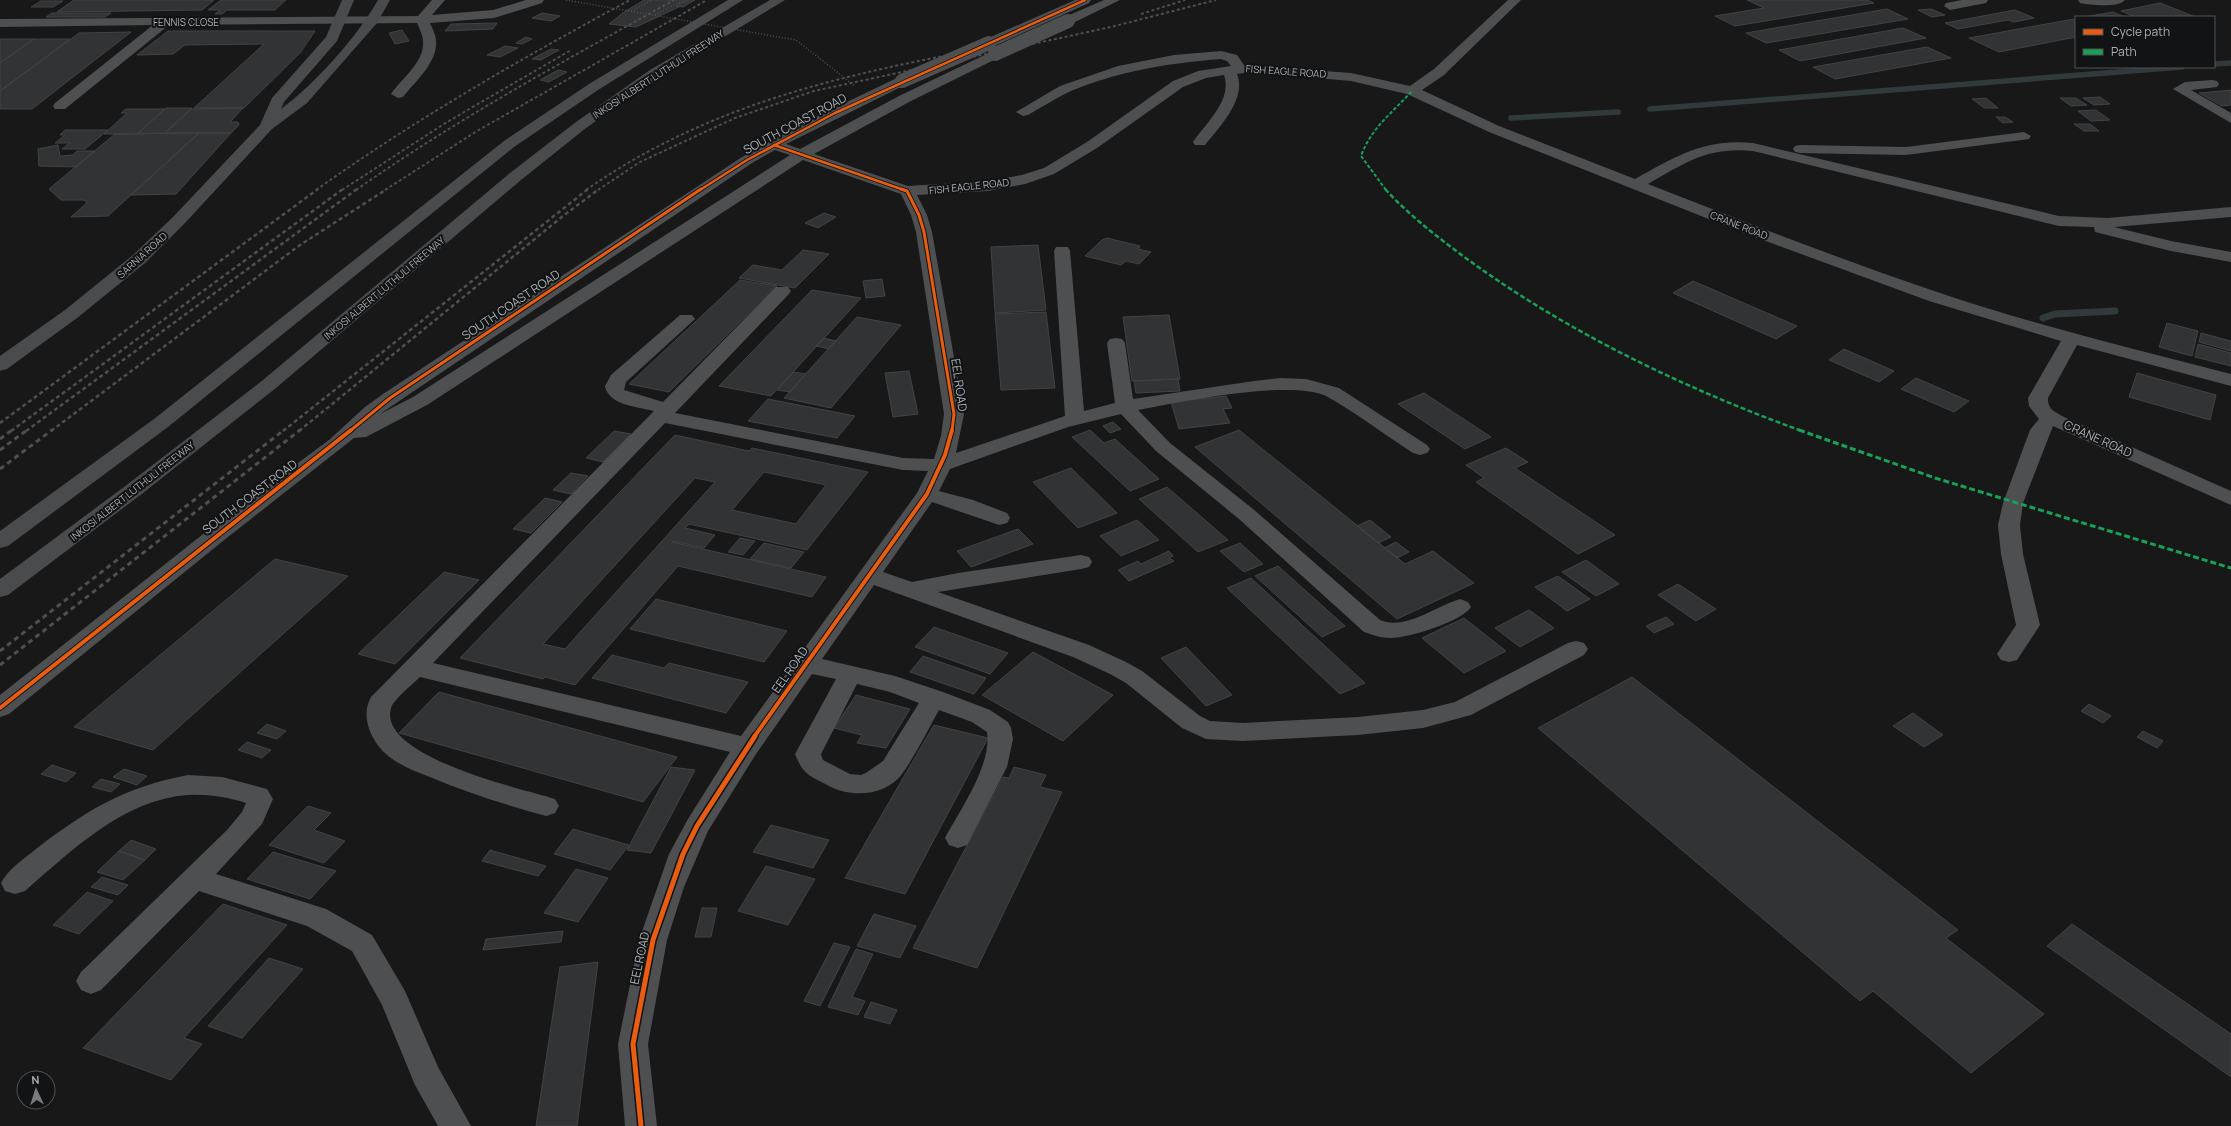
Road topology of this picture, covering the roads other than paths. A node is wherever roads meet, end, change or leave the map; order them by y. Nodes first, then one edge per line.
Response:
1 (348, 0) edge
2 (384, 0) edge
3 (439, 0) edge
4 (538, 0) edge
5 (737, 0) edge
6 (779, 0) edge
7 (1085, 0) edge
8 (1114, 0) edge
9 (1515, 0) edge
10 (1982, 0) edge
11 (2084, 0) edge
12 (2119, 0) edge
13 (1950, 6) dead end
14 (422, 19) junction
15 (373, 20) junction
16 (341, 21) junction
17 (165, 22) junction
18 (0, 23) edge
19 (992, 49) junction
20 (1234, 69) junction
21 (2212, 84) dead end
22 (1412, 91) junction
23 (398, 94) dead end
24 (60, 106) dead end
25 (1022, 112) dead end
26 (2229, 116) edge
27 (267, 126) junction
28 (2024, 136) dead end
29 (1200, 142) dead end
30 (774, 145) junction
31 (1753, 147) junction
32 (802, 154) junction
33 (1638, 184) junction
34 (907, 192) junction
35 (2226, 214) edge
36 (2078, 223) junction
37 (1062, 251) dead end
38 (2231, 257) edge
39 (782, 291) dead end
40 (686, 318) dead end
41 (2072, 338) junction
42 (1116, 342) dead end
43 (0, 365) edge
44 (2231, 380) edge
45 (1125, 407) junction
46 (664, 412) junction
47 (2050, 418) junction
48 (1076, 419) junction
49 (336, 444) junction
50 (1420, 449) dead end
51 (941, 465) junction
52 (927, 494) junction
53 (2231, 499) edge
54 (999, 518) dead end
55 (0, 541) edge
56 (1081, 562) dead end
57 (869, 575) junction
58 (0, 590) edge
59 (911, 590) junction
60 (1460, 607) dead end
61 (1576, 649) dead end
62 (2009, 654) dead end
63 (806, 664) junction
64 (415, 668) junction
65 (850, 675) junction
66 (934, 698) junction
67 (0, 708) edge
68 (747, 747) junction
69 (546, 806) dead end
70 (958, 838) dead end
71 (196, 879) junction
72 (15, 883) dead end
73 (91, 981) dead end
74 (455, 1126) edge
75 (641, 1126) edge

1 - 16 main road, SARNIA ROAD
2 - 15 main road, SARNIA ROAD
3 - 14 street
4 - 14 street, FENNIS CLOSE
5 - 55 main road, INKOSI ALBERT LUTHULI FREEWAY
6 - 58 main road, INKOSI ALBERT LUTHULI FREEWAY
7 - 19 street, SOUTH COAST ROAD
8 - 19 street, SOUTH COAST ROAD, bridge
9 - 22 street
10 - 13 street
11 - 12 street
14 - 15 street, FENNIS CLOSE
14 - 23 street
15 - 16 street, FENNIS CLOSE
15 - 27 main road, SARNIA ROAD
16 - 17 street, FENNIS CLOSE
16 - 27 main road, SARNIA ROAD
17 - 18 street, FENNIS CLOSE
17 - 24 street
19 - 30 street, SOUTH COAST ROAD, bridge
19 - 32 street, SOUTH COAST ROAD
20 - 22 street, FISH EAGLE ROAD
20 - 25 street
20 - 29 street
20 - 34 street, FISH EAGLE ROAD
21 - 26 street
22 - 33 street, CRANE ROAD
27 - 43 main road, SARNIA ROAD
28 - 31 street
30 - 32 street
30 - 49 street, SOUTH COAST ROAD
31 - 33 street
31 - 36 street
32 - 34 street
32 - 49 street, SOUTH COAST ROAD
33 - 41 street, CRANE ROAD
34 - 51 street, EEL ROAD
35 - 36 street
36 - 38 street
37 - 48 street
39 - 46 street
40 - 46 street
41 - 44 street, CRANE ROAD
41 - 47 street, CRANE ROAD
42 - 45 street
45 - 48 street
45 - 50 street
45 - 60 street
46 - 51 street
46 - 64 street
47 - 53 street, CRANE ROAD
47 - 62 street
48 - 51 street
49 - 67 street, SOUTH COAST ROAD
51 - 52 street, EEL ROAD
52 - 54 street
52 - 57 street, EEL ROAD
56 - 59 street
57 - 59 street
57 - 63 street, EEL ROAD
59 - 61 street
63 - 65 street
63 - 68 street, EEL ROAD
64 - 68 street
64 - 69 street
65 - 66 street
65 - 66 street
66 - 70 street
68 - 75 street, EEL ROAD
71 - 72 street
71 - 73 street
71 - 74 street

